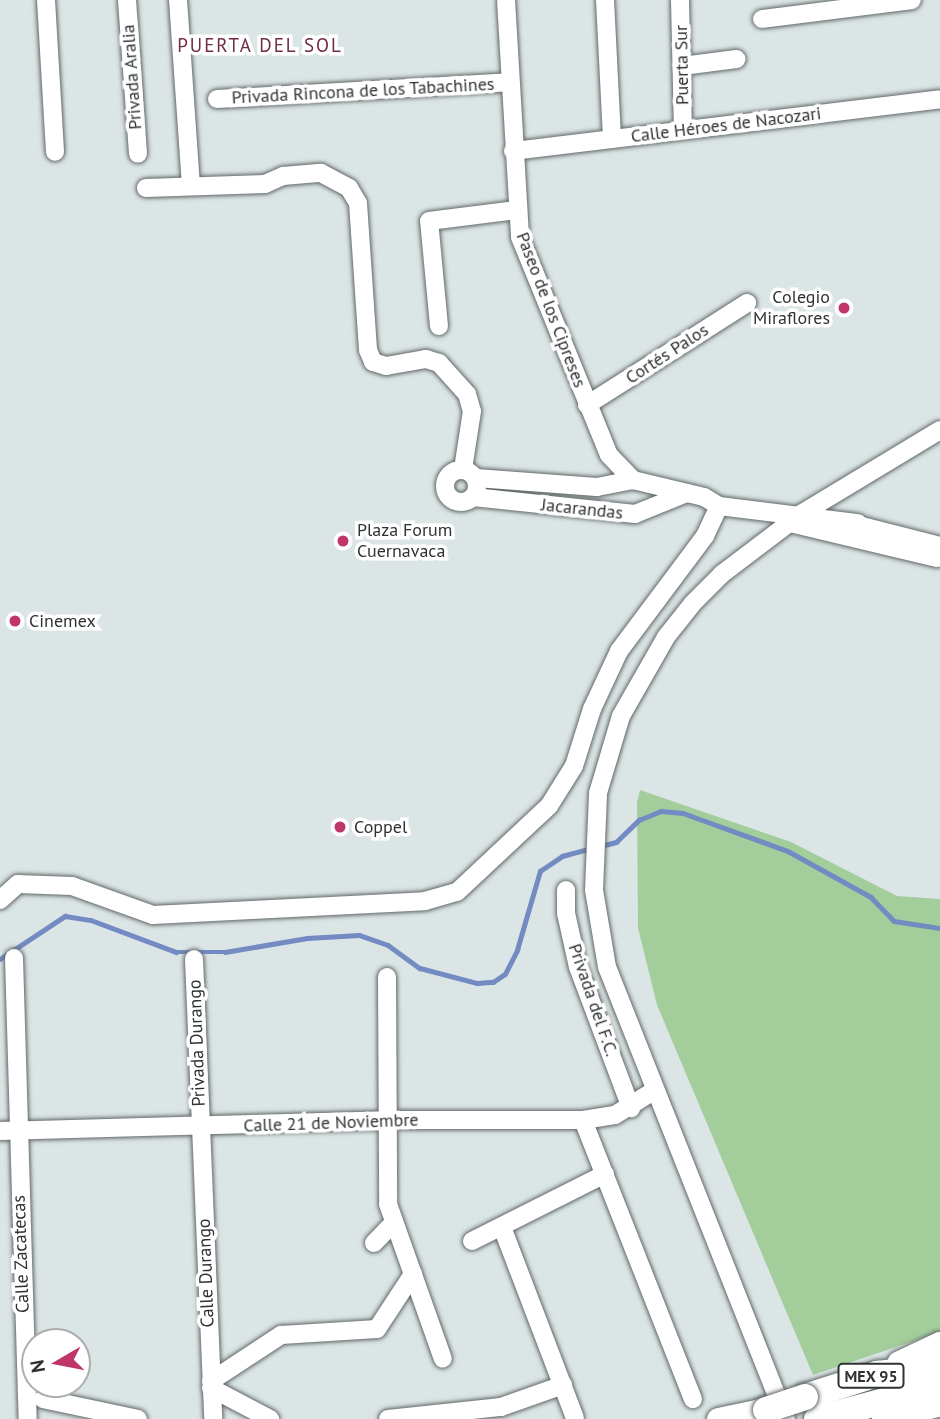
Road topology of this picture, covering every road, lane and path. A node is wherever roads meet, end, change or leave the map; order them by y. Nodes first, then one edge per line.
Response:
1 (46, 0) edge
2 (127, 0) edge
3 (178, 0) edge
4 (506, 0) edge
5 (605, 0) edge
6 (680, 0) edge
7 (912, 0) edge
8 (762, 19) dead end
9 (737, 59) dead end
10 (682, 66) junction
11 (509, 82) junction
12 (217, 99) dead end
13 (940, 99) edge
14 (683, 130) junction
15 (612, 139) junction
16 (513, 151) junction
17 (55, 152) dead end
18 (138, 154) dead end
19 (191, 186) junction
20 (146, 188) dead end
21 (516, 209) junction
22 (747, 303) dead end
23 (439, 326) dead end
24 (587, 405) junction
25 (940, 430) edge
26 (469, 474) junction
27 (633, 480) junction
28 (687, 493) junction
29 (473, 497) junction
30 (719, 506) junction
31 (791, 516) junction
32 (845, 524) junction
33 (940, 540) edge
34 (940, 548) edge
35 (940, 559) edge
36 (566, 890) dead end
37 (0, 900) edge
38 (14, 958) dead end
39 (194, 959) dead end
40 (387, 977) dead end
41 (655, 1090) junction
42 (631, 1108) junction
43 (386, 1120) junction
44 (583, 1120) junction
45 (200, 1127) junction
46 (9, 1131) edge
47 (605, 1174) junction
48 (394, 1222) junction
49 (502, 1227) junction
50 (472, 1241) dead end
51 (374, 1243) dead end
52 (413, 1274) junction
53 (940, 1345) edge
54 (443, 1359) dead end
55 (940, 1367) edge
56 (877, 1374) junction
57 (211, 1384) junction
58 (563, 1385) junction
59 (940, 1386) edge
60 (43, 1399) dead end
61 (693, 1399) dead end
62 (940, 1404) edge
63 (811, 1408) edge
64 (776, 1414) edge
65 (575, 1418) edge
66 (28, 1419) edge
67 (138, 1419) edge
68 (213, 1419) edge
69 (270, 1419) edge
70 (388, 1419) edge
71 (718, 1419) edge
72 (741, 1419) edge
73 (883, 1419) edge

1 - 17 street
2 - 18 street, Privada Aralia
3 - 19 street
4 - 11 street, Paseo de los Cipreses
5 - 15 street
6 - 10 street, Puerta Sur
7 - 8 street
9 - 10 street
10 - 14 street, Puerta Sur
11 - 12 street, Privada Rincona de los Tabachines
11 - 16 street, Paseo de los Cipreses
13 - 14 street, Calle Héroes de Nacozari
14 - 15 street, Calle Héroes de Nacozari
15 - 16 street, Calle Héroes de Nacozari
16 - 21 street, Paseo de los Cipreses
19 - 20 street
19 - 26 street
21 - 23 street
21 - 24 street, Paseo de los Cipreses
22 - 24 street, Cortés Palos
24 - 27 street, Paseo de los Cipreses
25 - 31 street
26 - 27 street, Jacarandas
26 - 29 street
26 - 29 street, Jacarandas
27 - 28 street
28 - 29 street, Jacarandas
28 - 30 street
30 - 31 street
30 - 37 street
31 - 32 street
31 - 35 street
31 - 41 street
32 - 33 street
32 - 34 main road
36 - 42 street, Privada del F.C.
38 - 46 street, Calle Zacatecas
39 - 45 street, Privada Durango
40 - 43 street
41 - 42 street, Calle 21 de Noviembre
41 - 64 street
42 - 44 street, Calle 21 de Noviembre
43 - 44 street, Calle 21 de Noviembre
43 - 45 street, Calle 21 de Noviembre
43 - 48 street
44 - 47 street
45 - 46 street, Calle 21 de Noviembre
45 - 57 street, Calle Durango
46 - 66 street, Calle Zacatecas
47 - 49 street
47 - 61 street
48 - 51 street
48 - 52 street
49 - 50 street
49 - 58 street
52 - 54 street
52 - 57 street
53 - 56 highway
55 - 56 highway, MEX 95
56 - 63 highway, MEX 95
57 - 68 street, Calle Durango
57 - 69 street
58 - 65 street
58 - 70 street
59 - 63 highway, MEX 95
60 - 67 street
62 - 73 main road, MEX 95
63 - 64 highway, MEX 95, bridge
64 - 71 main road, MEX 95
64 - 72 highway, MEX 95

